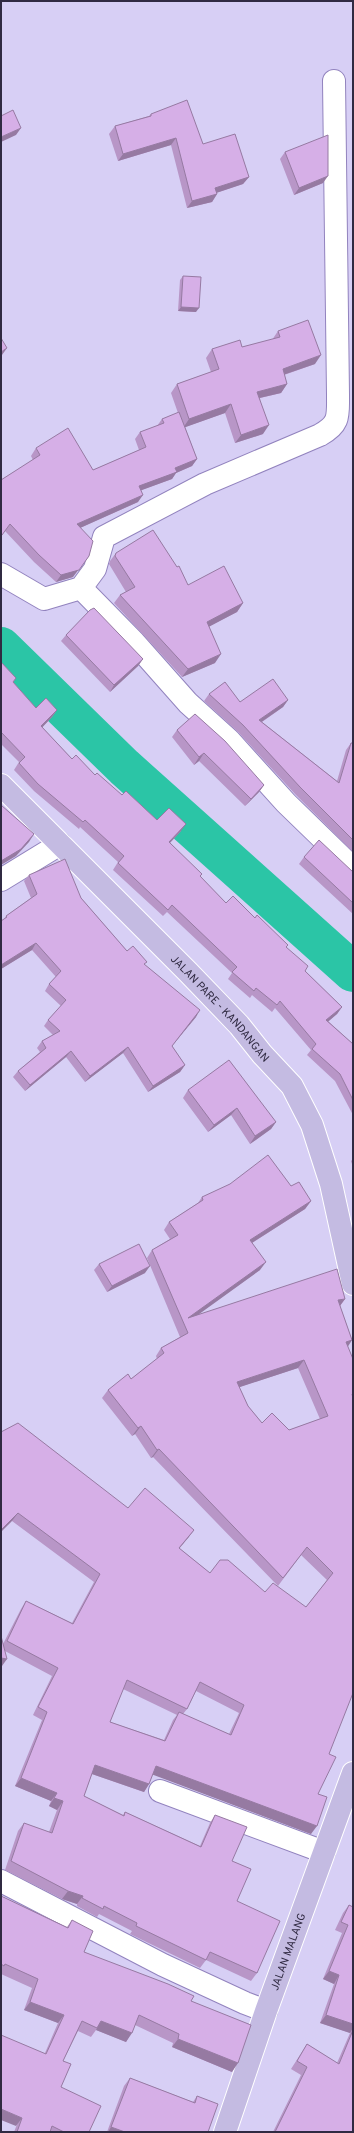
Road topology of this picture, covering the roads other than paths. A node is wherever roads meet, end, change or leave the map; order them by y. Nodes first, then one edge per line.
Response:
1 (334, 80) dead end
2 (344, 156) edge
3 (1, 574) edge
4 (81, 588) junction
5 (1, 785) edge
6 (60, 844) junction
7 (353, 868) edge
8 (1, 880) edge
9 (353, 1284) edge
10 (353, 1773) edge
11 (160, 1791) dead end
12 (324, 1852) junction
13 (1, 1881) edge
14 (266, 2011) junction
15 (225, 2132) edge

1 - 2 street
2 - 4 street
3 - 4 street
4 - 7 street
5 - 6 main road, JALAN PARE - KANDANGAN
6 - 8 street
6 - 9 main road, JALAN PARE - KANDANGAN
10 - 12 main road, JALAN MALANG
11 - 12 street
12 - 14 main road, JALAN MALANG
13 - 14 street
14 - 15 main road, JALAN MALANG

